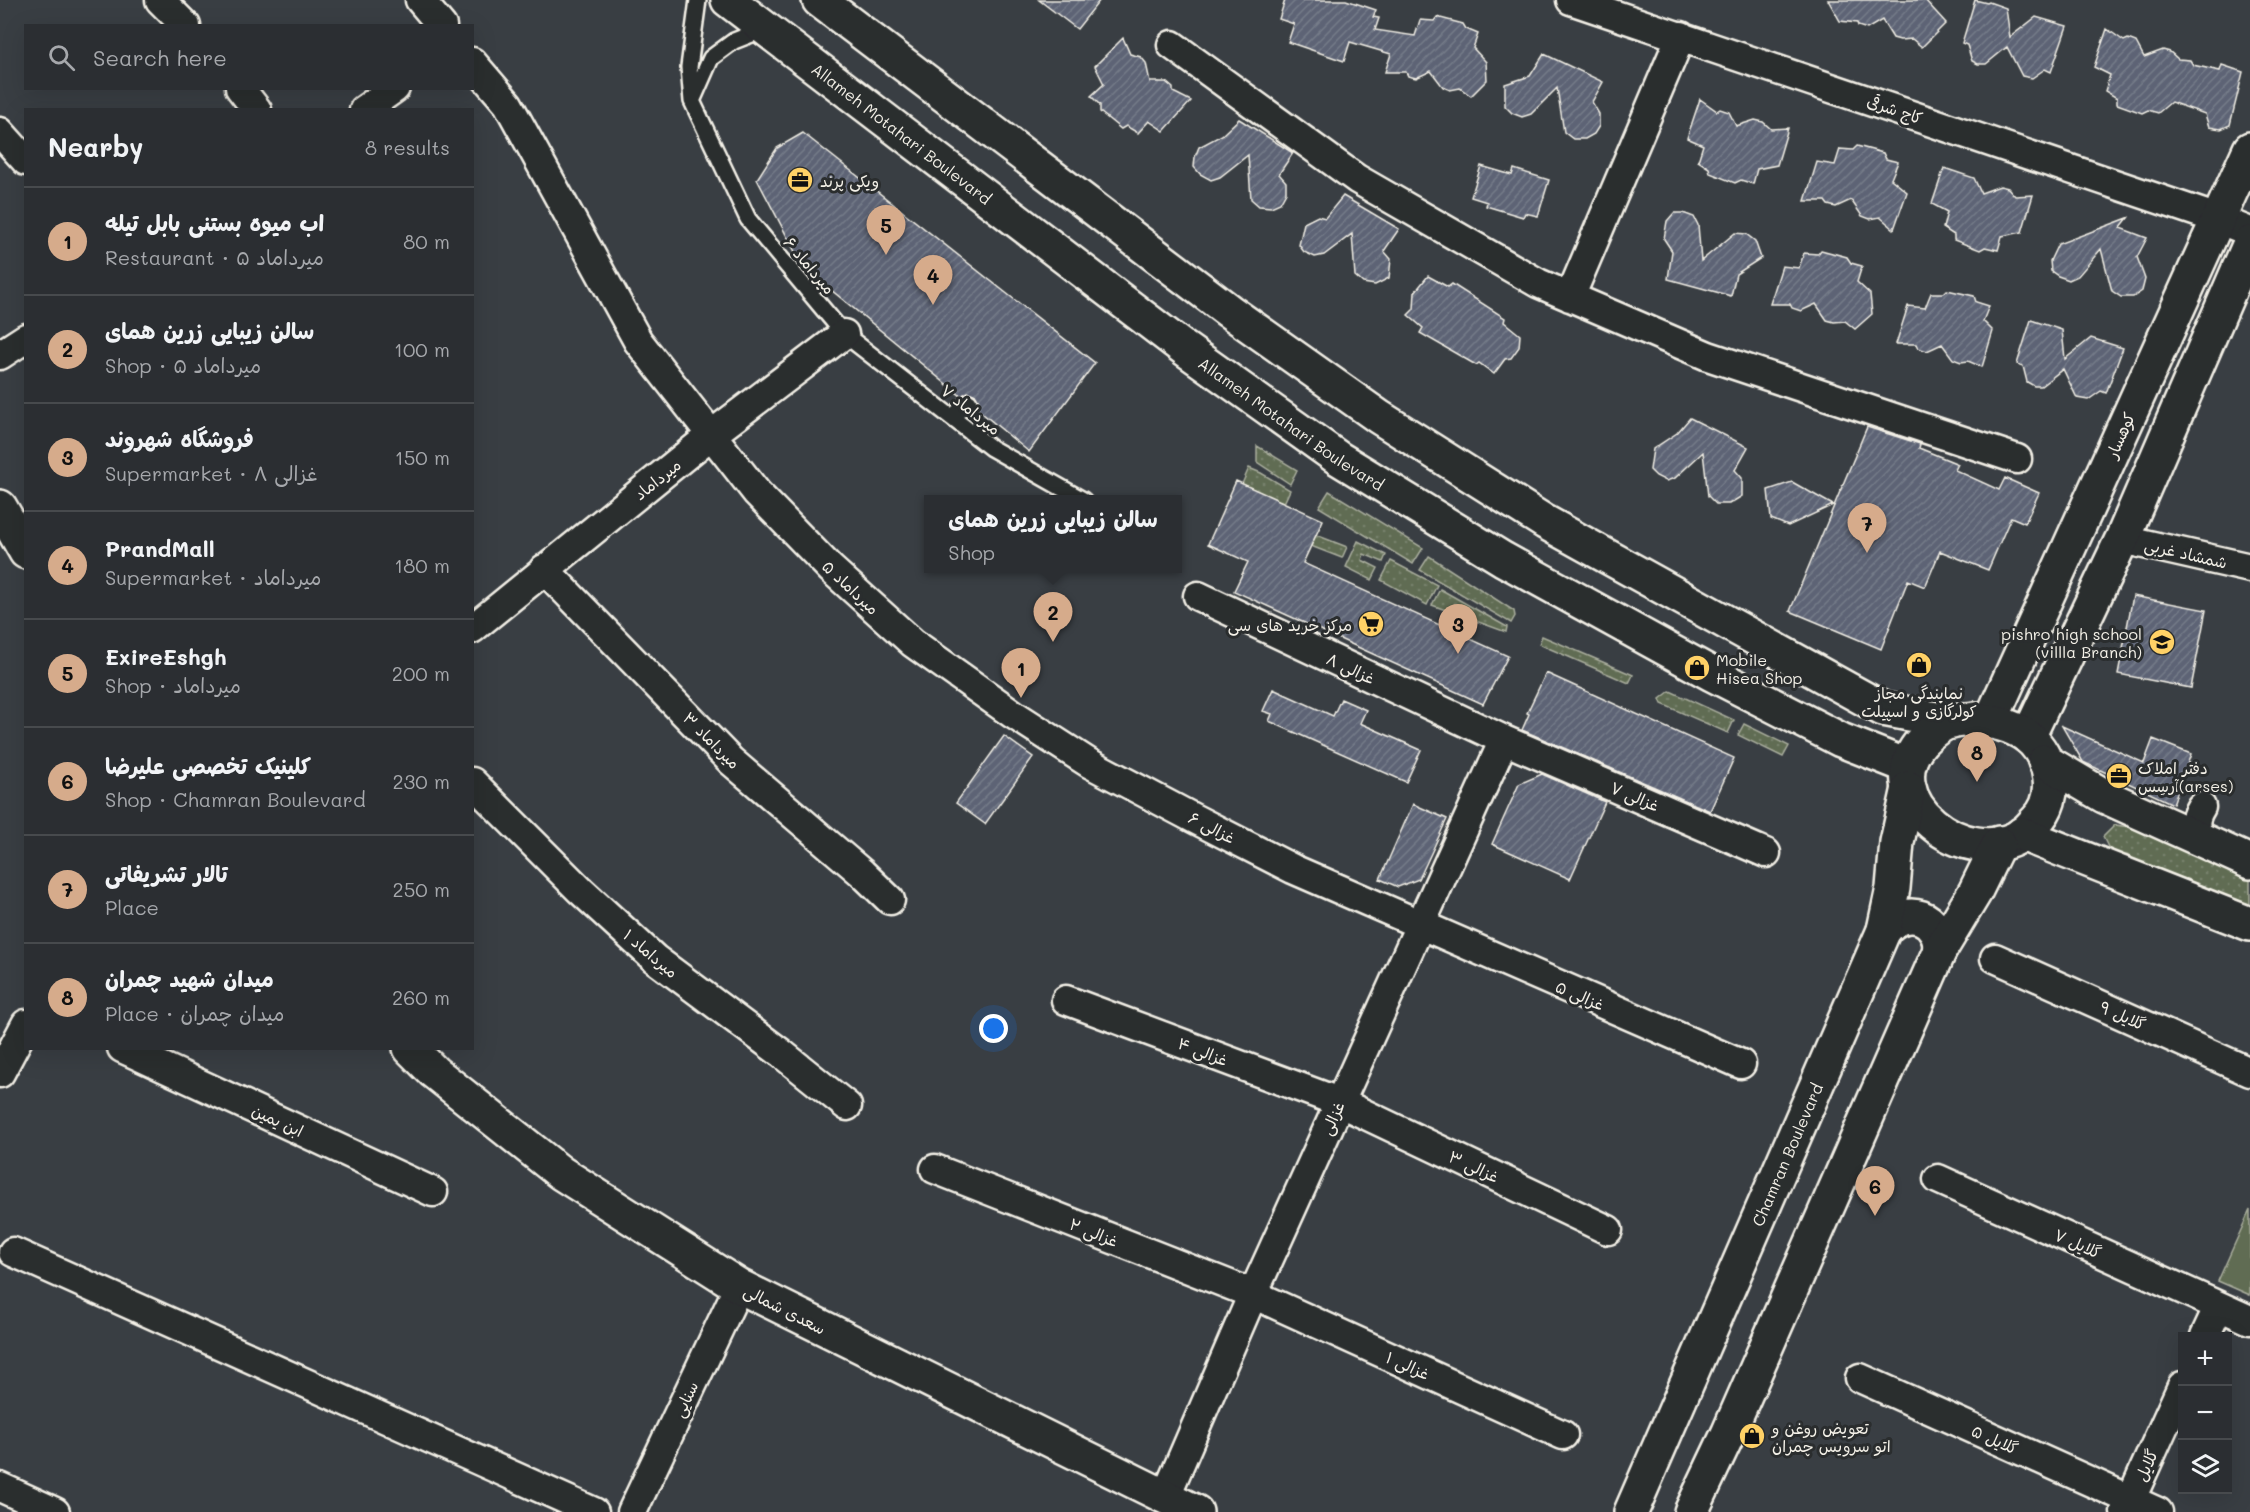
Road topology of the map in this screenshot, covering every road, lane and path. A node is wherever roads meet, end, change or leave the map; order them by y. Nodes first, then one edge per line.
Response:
1 (160, 0) edge
2 (420, 0) edge
3 (698, 0) edge
4 (728, 0) edge
5 (819, 0) edge
6 (1571, 0) edge
7 (184, 24) edge
8 (440, 24) edge
9 (767, 28) junction
10 (1681, 36) junction
11 (1172, 45) dead end
12 (474, 64) edge
13 (241, 90) edge
14 (392, 90) edge
15 (692, 101) junction
16 (255, 108) edge
17 (367, 108) edge
18 (0, 132) edge
19 (2250, 149) edge
20 (24, 159) edge
21 (2218, 219) junction
22 (2250, 232) edge
23 (2250, 243) edge
24 (1570, 297) junction
25 (844, 334) junction
26 (24, 339) edge
27 (0, 355) edge
28 (969, 402) dead end
29 (952, 417) junction
30 (711, 435) junction
31 (2017, 459) dead end
32 (1074, 495) edge
33 (0, 507) edge
34 (2122, 539) junction
35 (24, 549) edge
36 (2250, 568) edge
37 (544, 569) junction
38 (1198, 596) dead end
39 (474, 627) edge
40 (1013, 714) joint
41 (1952, 722) junction
42 (1990, 722) junction
43 (1504, 740) junction
44 (2037, 749) junction
45 (1908, 777) junction
46 (474, 784) edge
47 (2201, 807) dead end
48 (2011, 839) junction
49 (2201, 841) junction
50 (1766, 853) dead end
51 (2250, 862) edge
52 (890, 900) dead end
53 (2250, 924) edge
54 (1419, 925) junction
55 (1884, 930) junction
56 (1940, 950) junction
57 (1995, 958) dead end
58 (1066, 1000) dead end
59 (24, 1028) edge
60 (126, 1050) edge
61 (412, 1050) edge
62 (1740, 1064) dead end
63 (2250, 1072) edge
64 (0, 1073) edge
65 (1339, 1102) junction
66 (847, 1106) dead end
67 (935, 1169) dead end
68 (1938, 1179) dead end
69 (434, 1192) dead end
70 (1608, 1230) dead end
71 (12, 1252) dead end
72 (739, 1286) junction
73 (1253, 1294) junction
74 (2219, 1306) junction
75 (2250, 1320) edge
76 (2207, 1332) edge
77 (1860, 1378) dead end
78 (2178, 1395) edge
79 (1563, 1435) dead end
80 (0, 1487) edge
81 (1165, 1498) junction
82 (2128, 1506) edge
83 (55, 1512) edge
84 (594, 1512) edge
85 (632, 1512) edge
86 (1196, 1512) edge
87 (1631, 1512) edge
88 (1691, 1512) edge
89 (2158, 1512) edge

1 - 7 street
2 - 8 street
3 - 15 lane
4 - 9 main road, Allameh Motahari Boulevard
5 - 41 main road
6 - 10 street, کاج شرقی
9 - 15 lane
9 - 45 main road, Allameh Motahari Boulevard
10 - 21 street, کاج شرقی
10 - 24 street
11 - 24 street
12 - 30 street, میرداماد ۵
13 - 16 street
14 - 17 street
15 - 25 lane, میرداماد ۶
18 - 20 street
19 - 21 main road, کوهسار
21 - 22 street, کاج شرقی
21 - 42 main road, کوهسار
23 - 34 main road
24 - 31 street
25 - 29 lane, میرداماد ۷
25 - 30 street, میرداماد
26 - 27 street
28 - 29 lane
29 - 32 lane, میرداماد ۷
30 - 37 street, میرداماد
30 - 40 street, میرداماد ۵
33 - 35 main road
34 - 36 street, شمشاد غربی
34 - 44 main road
37 - 39 street, میرداماد
37 - 52 street, میرداماد ۳
38 - 43 street, غزالی ۸
40 - 54 street, غزالی ۶
41 - 42 main road
41 - 45 main road
42 - 44 main road
43 - 50 street, غزالی ۷
43 - 54 street, غزالی
44 - 48 main road
44 - 49 main road
45 - 48 main road
45 - 55 main road, Chamran Boulevard
46 - 66 street, میرداماد ۱
47 - 49 street
48 - 53 main road
48 - 56 main road
49 - 51 main road
54 - 62 street, غزالی ۵
54 - 65 street, غزالی
55 - 56 main road
55 - 87 main road, Chamran Boulevard
56 - 88 main road
57 - 63 street, گلایل ۹
58 - 65 street, غزالی ۴
59 - 64 street
60 - 69 street, ابن یمین
61 - 72 main road, سعدی شمالی
65 - 70 street, غزالی ۳
65 - 73 street, غزالی
67 - 73 street, غزالی ۲
68 - 74 street, گلایل ۷
71 - 84 street
72 - 81 main road, سعدی شمالی
72 - 85 street, سنایی
73 - 79 street, غزالی ۱
73 - 81 street, غزالی
74 - 75 street, گلایل ۷
74 - 76 street
77 - 82 street, گلایل ۵
78 - 82 street, گلایل
80 - 83 street
81 - 86 main road, سعدی شمالی
82 - 89 street, گلایل ۵

